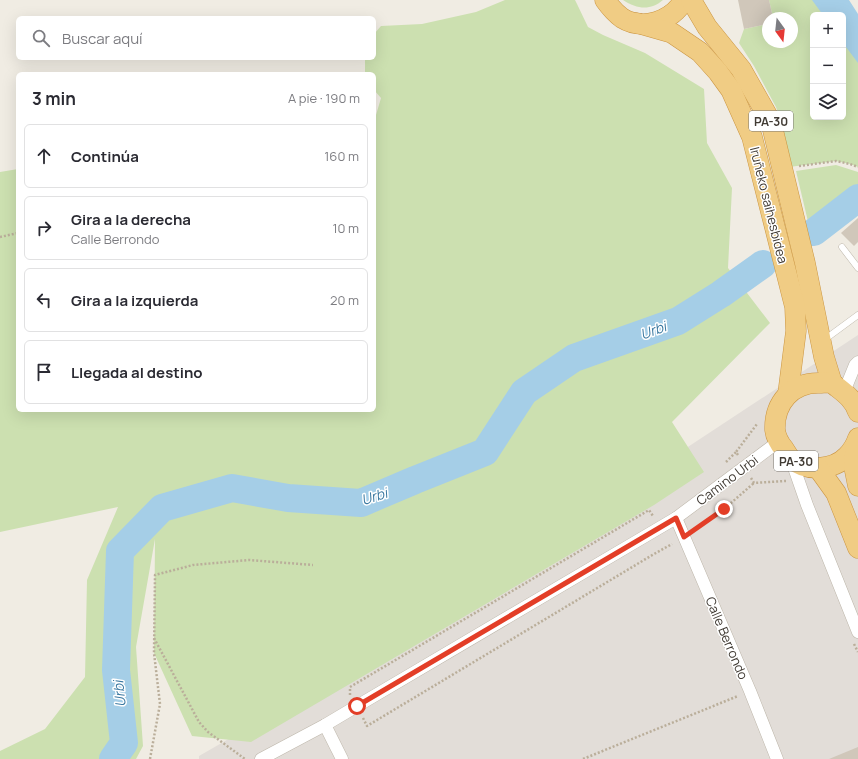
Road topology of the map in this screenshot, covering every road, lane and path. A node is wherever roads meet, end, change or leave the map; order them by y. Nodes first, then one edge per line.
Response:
1 (605, 0) edge
2 (684, 0) edge
3 (691, 0) edge
4 (637, 23) junction
5 (782, 167) junction
6 (858, 167) edge
7 (16, 233) edge
8 (0, 237) edge
9 (842, 247) dead end
10 (858, 268) edge
11 (858, 315) edge
12 (821, 342) junction
13 (858, 362) edge
14 (838, 388) junction
15 (788, 394) junction
16 (858, 412) edge
17 (760, 421) dead end
18 (857, 441) edge
19 (778, 442) junction
20 (736, 452) junction
21 (791, 459) junction
22 (721, 467) dead end
23 (744, 468) junction
24 (818, 468) junction
25 (786, 482) dead end
26 (754, 483) junction
27 (858, 486) edge
28 (676, 518) junction
29 (655, 519) dead end
30 (684, 537) junction
31 (858, 548) edge
32 (313, 565) dead end
33 (858, 632) edge
34 (154, 638) junction
35 (750, 691) junction
36 (350, 694) junction
37 (344, 698) dead end
38 (357, 706) junction
39 (325, 724) junction
40 (150, 759) edge
41 (245, 759) edge
42 (261, 759) edge
43 (342, 759) edge
44 (583, 759) edge
45 (777, 759) edge

1 - 4 highway, PA-30
2 - 4 highway, PA-30
3 - 5 highway, Iruñeko saihesbidea / PA-30
4 - 15 highway, Iruñeko saihesbidea / PA-30
5 - 6 path
5 - 12 highway, Iruñeko saihesbidea / PA-30
7 - 8 path
9 - 10 lane
11 - 12 lane
12 - 14 highway, Iruñeko saihesbidea / PA-30
13 - 14 street
14 - 15 highway
14 - 16 highway, PA-30
15 - 19 highway, PA-30
17 - 20 path
18 - 24 highway, PA-30
18 - 27 highway, PA-30
19 - 21 highway, PA-30
19 - 23 street, Camino Urbi
20 - 22 path
20 - 23 path
21 - 24 highway, PA-30
21 - 33 street
23 - 26 path
23 - 28 street, Camino Urbi
24 - 31 highway, PA-30
25 - 26 path
26 - 30 path
28 - 30 street, Calle Berrondo
28 - 38 street, Camino Urbi
29 - 36 path
30 - 35 street, Calle Berrondo
30 - 38 path
32 - 34 path
34 - 40 path
34 - 41 path
35 - 44 path
35 - 45 street, Calle Berrondo
36 - 37 path
36 - 38 path
38 - 39 street, Camino Urbi
39 - 42 street, Camino Urbi
39 - 43 street

